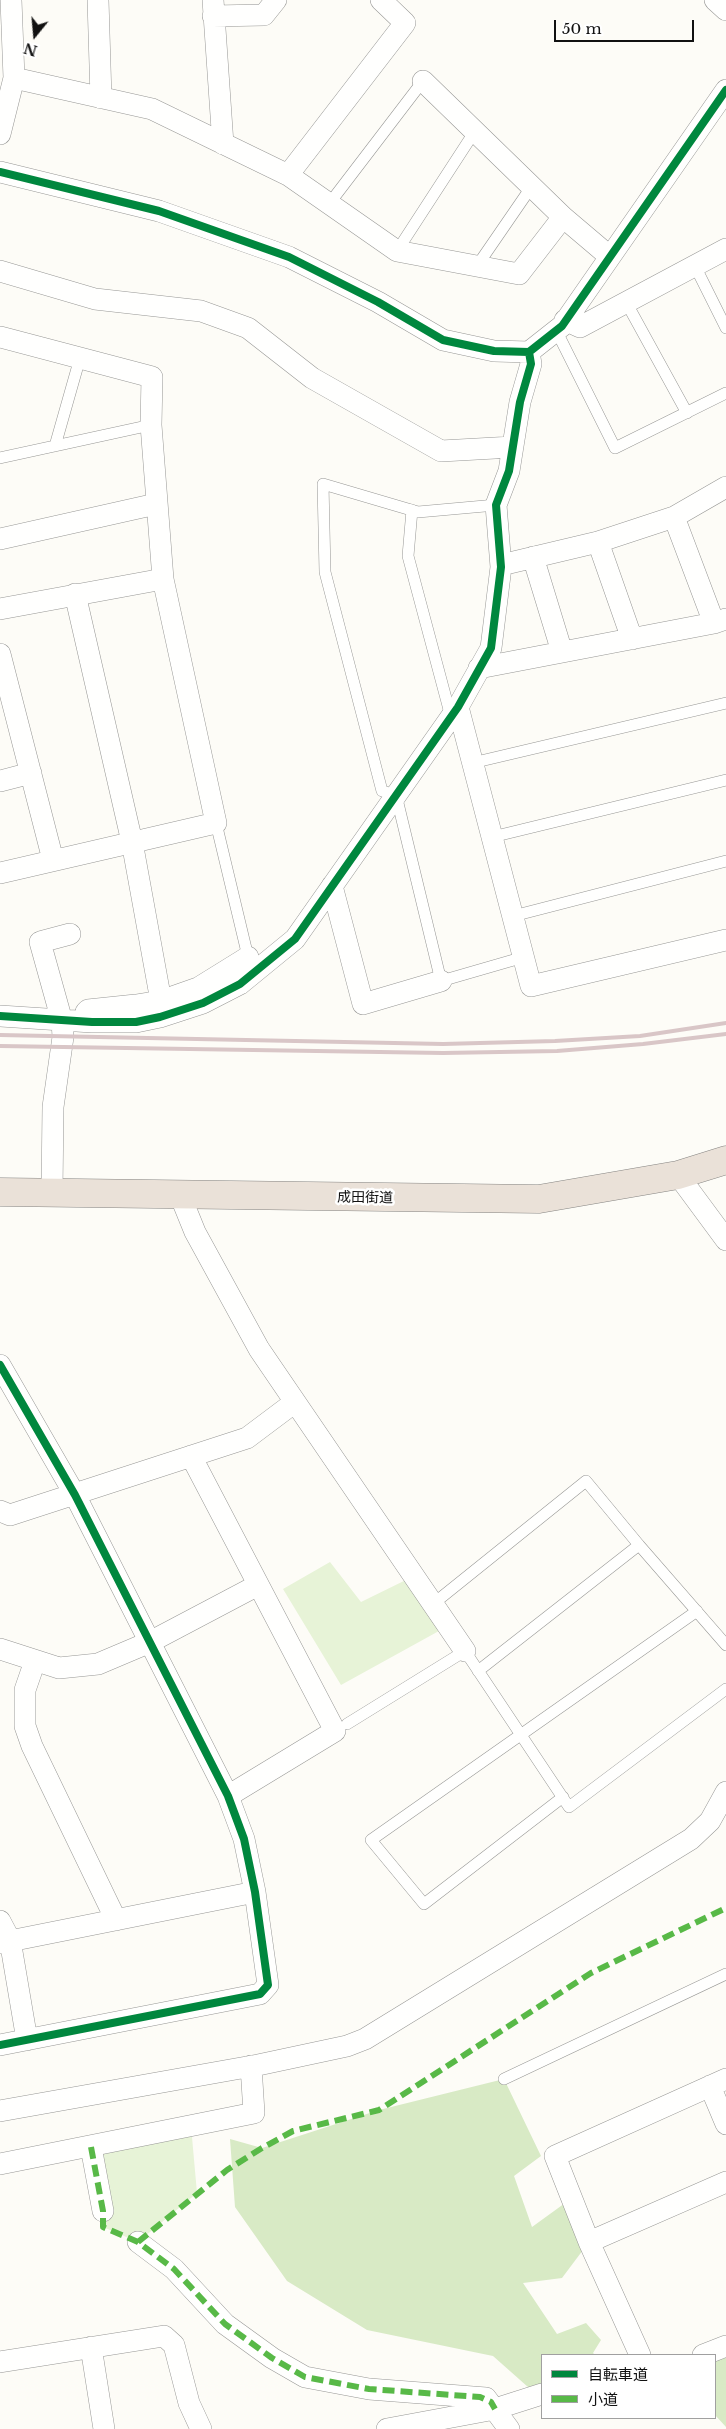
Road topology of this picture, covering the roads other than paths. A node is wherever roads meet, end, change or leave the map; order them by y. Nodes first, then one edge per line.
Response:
1 (11, 0) edge
2 (98, 0) edge
3 (276, 0) edge
4 (381, 0) edge
5 (715, 0) edge
6 (213, 8) edge
7 (726, 10) edge
8 (14, 78) junction
9 (423, 81) joint
10 (726, 90) edge
11 (101, 98) junction
12 (475, 131) junction
13 (0, 134) edge
14 (224, 144) junction
15 (0, 172) edge
16 (288, 175) junction
17 (532, 186) junction
18 (329, 204) junction
19 (563, 216) junction
20 (726, 249) edge
21 (396, 251) junction
22 (609, 256) junction
23 (477, 266) junction
24 (695, 266) junction
25 (0, 271) edge
26 (626, 302) junction
27 (561, 326) junction
28 (726, 328) edge
29 (0, 337) edge
30 (529, 352) junction
31 (80, 358) junction
32 (726, 393) edge
33 (687, 413) junction
34 (151, 425) junction
35 (55, 446) junction
36 (513, 447) junction
37 (0, 458) edge
38 (726, 487) edge
39 (156, 504) junction
40 (496, 505) junction
41 (412, 510) junction
42 (674, 517) junction
43 (0, 538) edge
44 (598, 542) junction
45 (533, 557) junction
46 (501, 565) junction
47 (163, 579) junction
48 (75, 594) junction
49 (0, 609) edge
50 (720, 621) edge
51 (632, 639) junction
52 (562, 652) junction
53 (0, 654) edge
54 (479, 668) junction
55 (5, 694) edge
56 (726, 703) edge
57 (454, 712) junction
58 (472, 762) junction
59 (31, 773) junction
60 (726, 780) edge
61 (0, 781) edge
62 (396, 795) junction
63 (216, 823) junction
64 (492, 837) junction
65 (132, 842) junction
66 (53, 860) junction
67 (726, 861) edge
68 (0, 873) edge
69 (332, 886) junction
70 (513, 916) junction
71 (70, 934) dead end
72 (726, 940) edge
73 (524, 957) junction
74 (250, 966) junction
75 (441, 981) junction
76 (161, 1000) junction
77 (0, 1016) edge
78 (69, 1021) junction
79 (726, 1160) edge
80 (678, 1175) junction
81 (0, 1192) edge
82 (52, 1192) junction
83 (180, 1195) junction
84 (726, 1240) edge
85 (1, 1367) edge
86 (295, 1402) junction
87 (191, 1456) junction
88 (75, 1494) junction
89 (0, 1511) edge
90 (639, 1545) junction
91 (258, 1585) junction
92 (432, 1604) junction
93 (697, 1611) junction
94 (150, 1642) junction
95 (726, 1645) edge
96 (0, 1649) edge
97 (465, 1651) junction
98 (35, 1661) junction
99 (478, 1671) junction
100 (726, 1689) edge
101 (347, 1724) dead end
102 (521, 1734) junction
103 (726, 1792) edge
104 (228, 1796) junction
105 (563, 1797) junction
106 (255, 1892) junction
107 (116, 1920) junction
108 (0, 1921) edge
109 (5, 1942) edge
110 (726, 1974) edge
111 (27, 2040) junction
112 (0, 2045) edge
113 (251, 2066) junction
114 (504, 2079) dead end
115 (718, 2082) edge
116 (0, 2111) edge
117 (726, 2124) edge
118 (91, 2147) junction
119 (0, 2164) edge
120 (726, 2182) edge
121 (103, 2211) dead end
122 (138, 2242) dead end
123 (589, 2242) junction
124 (726, 2346) edge
125 (91, 2347) junction
126 (640, 2354) edge
127 (706, 2354) edge
128 (0, 2362) edge
129 (541, 2394) edge
130 (495, 2409) junction
131 (104, 2429) edge
132 (201, 2429) edge
133 (387, 2429) edge
134 (509, 2429) edge

1 - 8 street
2 - 11 street
3 - 6 street
4 - 16 street
5 - 7 street
6 - 14 street
8 - 11 street
8 - 13 street
9 - 12 street
9 - 18 lane
10 - 22 street
11 - 14 street
12 - 17 street
12 - 21 lane
14 - 16 street
15 - 30 street
16 - 18 street
17 - 19 street
17 - 23 lane
18 - 21 street
19 - 22 street
19 - 23 street
20 - 24 street
21 - 23 street
22 - 27 street
24 - 26 street
24 - 28 lane
25 - 36 street
26 - 27 street
26 - 33 lane
27 - 30 street
27 - 33 lane
29 - 31 street
30 - 36 street
31 - 34 street
31 - 35 lane
32 - 33 lane
34 - 35 lane
34 - 39 street
35 - 37 lane
36 - 40 street
38 - 42 street
39 - 43 street
39 - 47 street
40 - 41 lane
40 - 46 street
41 - 57 lane
41 - 62 lane
42 - 44 street
42 - 50 street
44 - 45 street
44 - 51 street
45 - 46 street
45 - 52 street
46 - 54 street
47 - 48 street
47 - 63 street
48 - 49 street
48 - 65 street
50 - 51 street
51 - 52 street
52 - 54 street
53 - 55 street
54 - 57 street
55 - 59 street
56 - 58 lane
57 - 58 street
57 - 62 street
58 - 64 street
59 - 61 street
59 - 66 street
60 - 64 lane
62 - 69 street
62 - 75 lane
63 - 65 street
63 - 74 lane
64 - 70 street
65 - 66 street
65 - 76 street
66 - 68 street
67 - 70 lane
69 - 74 street
69 - 75 street
70 - 73 street
71 - 78 street
72 - 73 street
73 - 75 lane
74 - 76 street
74 - 78 street
76 - 78 street
77 - 78 street
78 - 82 street
79 - 80 highway, 成田街道
80 - 83 highway, 成田街道
80 - 84 street
81 - 82 highway, 成田街道
82 - 83 highway, 成田街道
83 - 86 street
85 - 88 street
86 - 87 street
86 - 92 street
87 - 88 street
87 - 91 street
88 - 89 street
88 - 94 street
90 - 92 lane
90 - 93 lane
90 - 99 lane
91 - 94 street
91 - 104 street
92 - 97 street
93 - 95 lane
93 - 102 lane
94 - 98 street
94 - 104 street
96 - 98 street
97 - 99 lane
97 - 101 lane
98 - 107 street
99 - 102 lane
100 - 105 lane
102 - 105 lane
102 - 105 lane
103 - 113 street
104 - 106 street
106 - 107 street
106 - 111 street
107 - 109 street
108 - 109 street
109 - 111 street
110 - 114 lane
111 - 112 street
113 - 116 street
113 - 118 street
115 - 117 street
115 - 123 street
118 - 119 street
118 - 121 street
120 - 123 street
122 - 130 street
123 - 126 street
124 - 127 street
125 - 128 street
125 - 131 street
125 - 132 street
129 - 130 street
130 - 133 street
130 - 134 street

